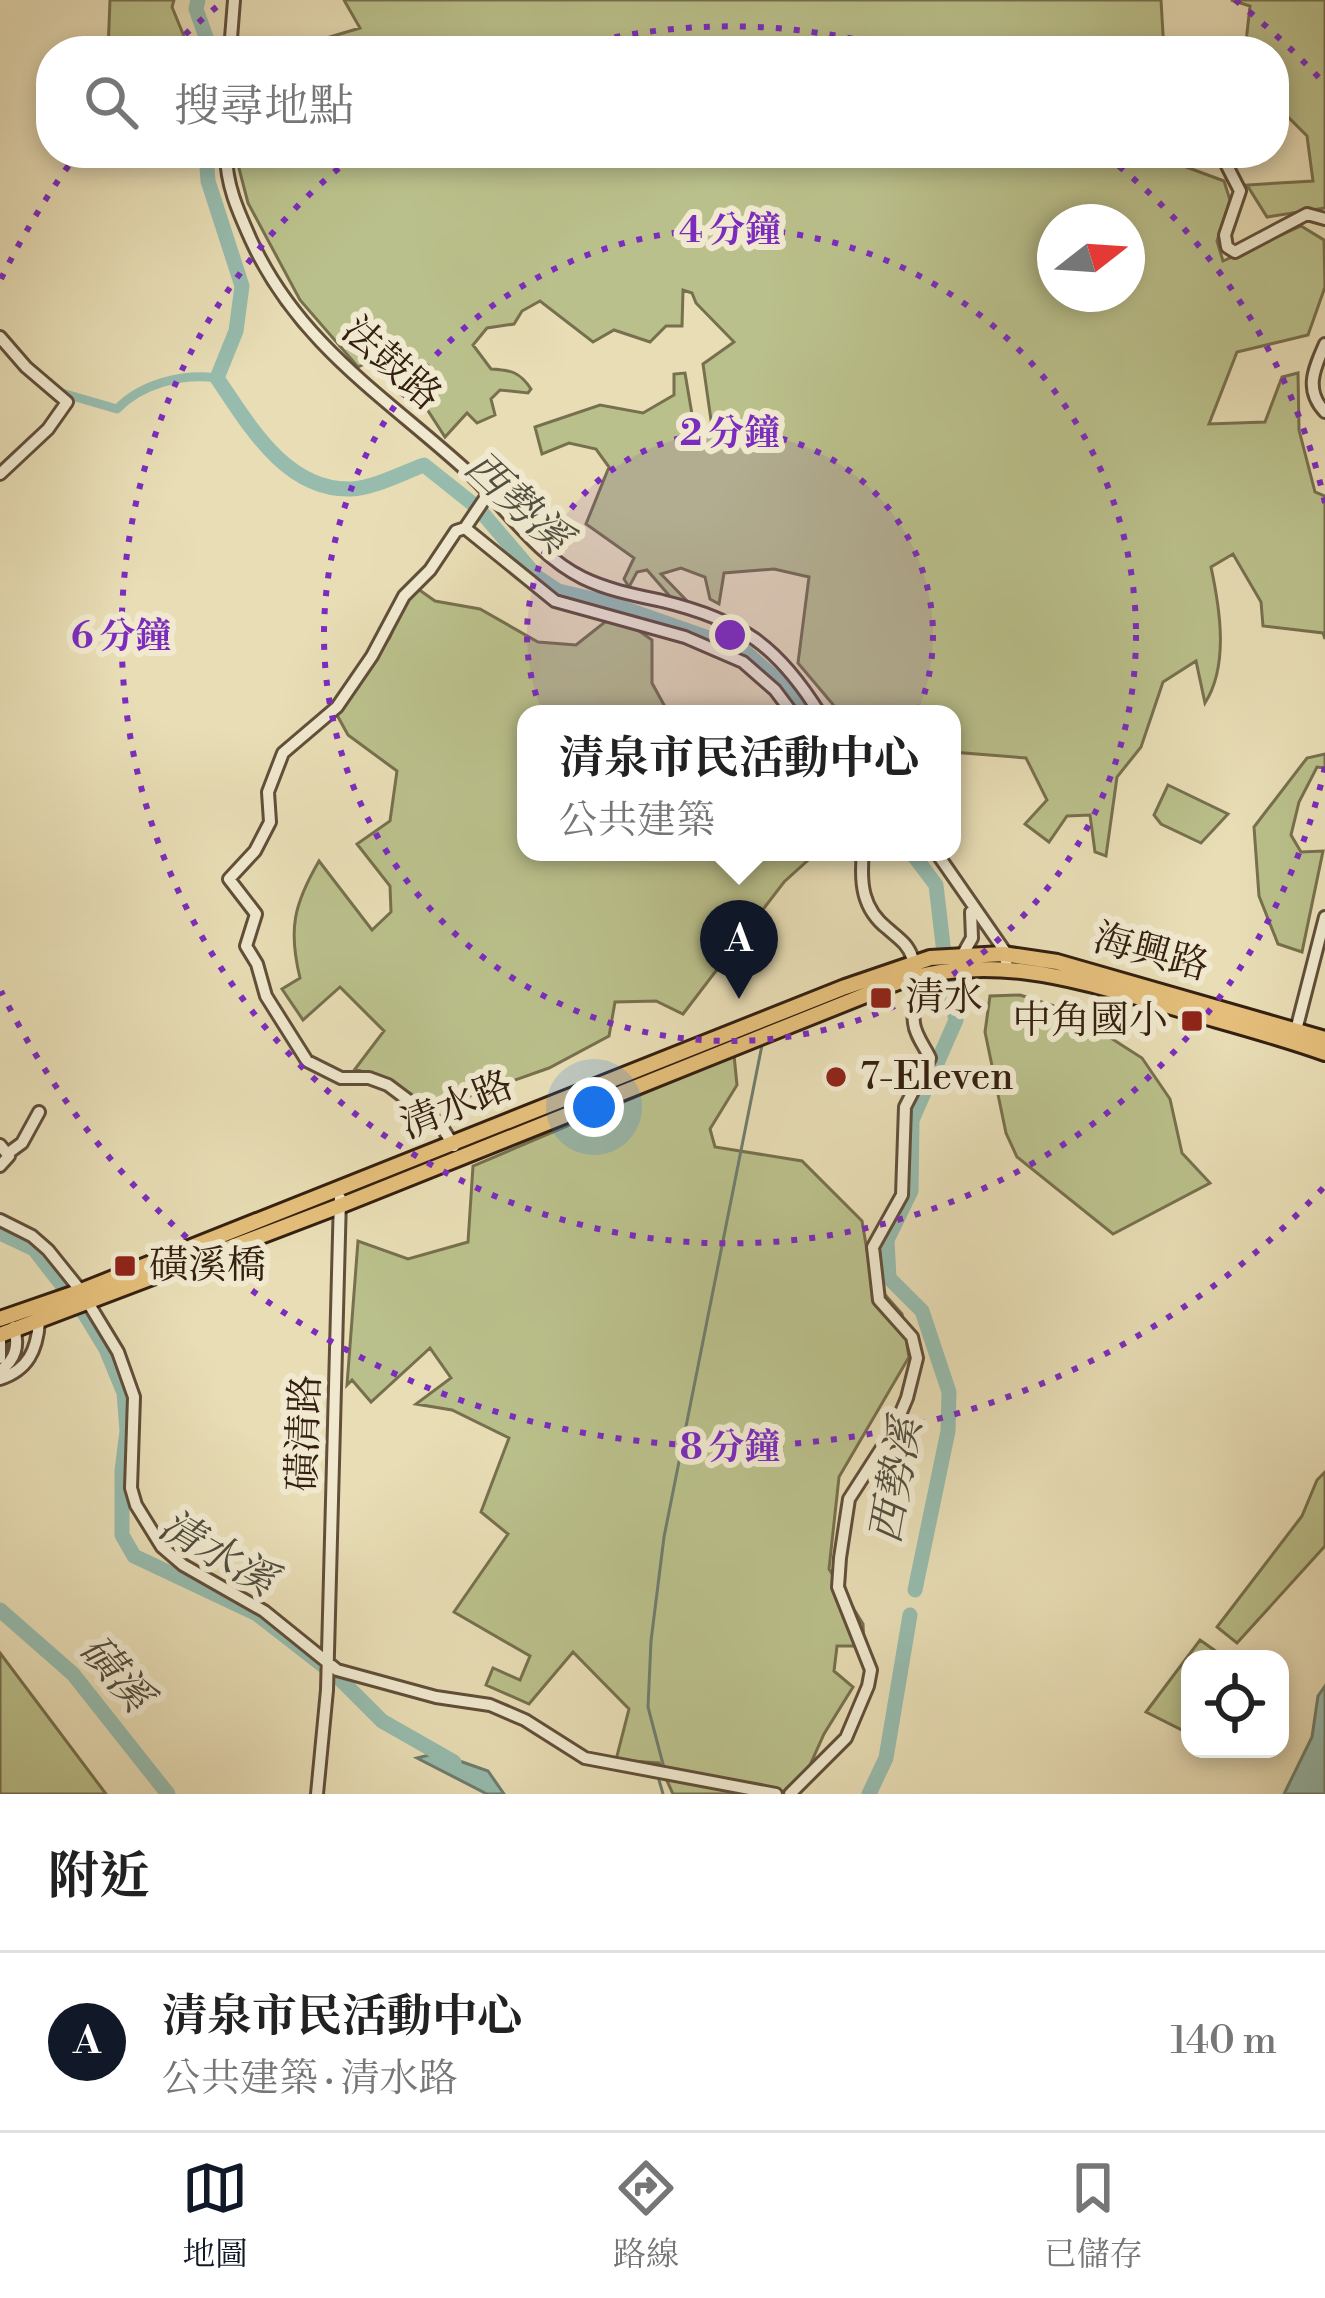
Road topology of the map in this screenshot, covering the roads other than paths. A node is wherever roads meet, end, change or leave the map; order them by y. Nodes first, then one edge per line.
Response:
1 (234, 0) edge
2 (231, 36) edge
3 (228, 168) edge
4 (1227, 168) edge
5 (1325, 219) edge
6 (0, 337) edge
7 (1325, 344) edge
8 (1325, 412) edge
9 (0, 474) edge
10 (488, 494) junction
11 (465, 528) junction
12 (712, 617) junction
13 (700, 644) junction
14 (786, 705) edge
15 (814, 705) edge
16 (862, 861) edge
17 (942, 861) edge
18 (969, 903) junction
19 (1325, 917) edge
20 (958, 959) junction
21 (1005, 961) junction
22 (923, 967) junction
23 (1296, 1035) junction
24 (1325, 1039) edge
25 (1325, 1053) edge
26 (39, 1112) dead end
27 (4, 1149) edge
28 (455, 1150) junction
29 (0, 1166) edge
30 (339, 1197) junction
31 (0, 1220) edge
32 (76, 1300) junction
33 (39, 1322) junction
34 (4, 1328) edge
35 (0, 1358) edge
36 (0, 1375) edge
37 (327, 1663) junction
38 (317, 1794) edge
39 (776, 1794) edge
40 (790, 1794) edge

1 - 2 street
3 - 10 street, 法鼓路
4 - 5 street
6 - 9 street
7 - 8 street
10 - 11 street
10 - 12 street, 法鼓路
11 - 13 street
11 - 28 street
12 - 13 street
12 - 15 street, 法鼓路
13 - 14 street
16 - 22 street
17 - 18 street
18 - 20 street
18 - 21 street
19 - 23 street
20 - 21 main road, 海興路
20 - 22 main road, 清水路
21 - 23 main road, 海興路
22 - 28 main road, 清水路
22 - 40 street
23 - 24 main road, 海興路
23 - 25 main road, 海興路
26 - 27 street
27 - 29 street
28 - 30 main road, 清水路
30 - 32 main road, 清水路
30 - 37 street, 磺清路
31 - 32 street
32 - 33 main road, 清水路
32 - 34 main road, 清水路
32 - 37 street
33 - 34 main road, 清水路
33 - 36 street
34 - 35 street
34 - 36 street
37 - 38 street, 磺清路
37 - 39 street

